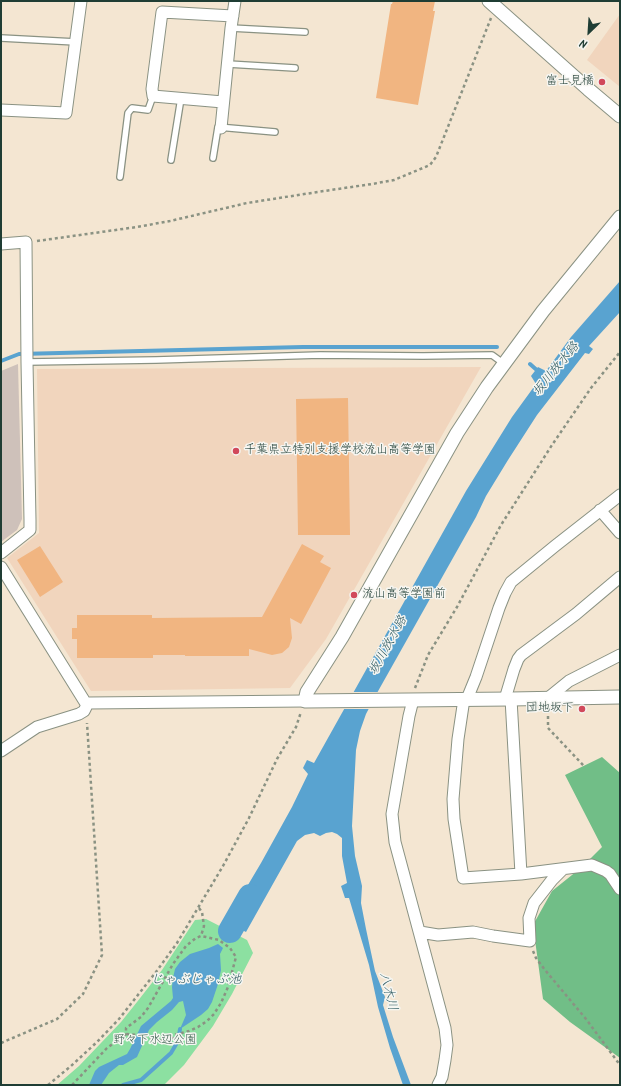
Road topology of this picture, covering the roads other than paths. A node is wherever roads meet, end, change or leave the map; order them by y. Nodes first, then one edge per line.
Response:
1 (81, 1) edge
2 (235, 1) edge
3 (492, 4) edge
4 (233, 16) junction
5 (231, 28) junction
6 (305, 32) dead end
7 (1, 38) edge
8 (76, 42) junction
9 (228, 64) junction
10 (295, 68) dead end
11 (153, 96) junction
12 (181, 98) junction
13 (223, 102) junction
14 (1, 110) edge
15 (620, 116) edge
16 (221, 128) junction
17 (275, 132) dead end
18 (214, 158) dead end
19 (171, 160) dead end
20 (120, 177) dead end
21 (620, 217) edge
22 (1, 244) edge
23 (27, 362) junction
24 (504, 363) junction
25 (620, 495) edge
26 (600, 510) junction
27 (620, 533) edge
28 (1, 553) edge
29 (1, 567) edge
30 (620, 577) edge
31 (620, 655) edge
32 (620, 697) edge
33 (548, 698) junction
34 (466, 699) junction
35 (508, 699) junction
36 (407, 700) junction
37 (311, 701) junction
38 (86, 707) junction
39 (1, 751) edge
40 (562, 870) junction
41 (521, 874) junction
42 (620, 889) edge
43 (420, 932) junction
44 (438, 1085) edge

1 - 8 street
2 - 4 street
3 - 15 street
4 - 5 street
4 - 11 street
5 - 6 lane
5 - 9 street
7 - 8 lane
8 - 14 street
9 - 10 lane
9 - 13 street
11 - 12 street
11 - 20 lane
12 - 13 street
12 - 19 lane
13 - 16 street
16 - 17 lane
16 - 18 lane
21 - 24 street
22 - 23 street
23 - 24 lane
23 - 28 street
24 - 37 street
25 - 26 street
26 - 27 street
26 - 34 street
29 - 38 street
30 - 35 street
31 - 33 street
32 - 33 street
33 - 35 street
34 - 35 street
34 - 36 street
34 - 41 street
35 - 41 street
36 - 37 street
36 - 43 street
37 - 38 street
38 - 39 street
40 - 41 street
40 - 42 street
40 - 43 street
43 - 44 street

